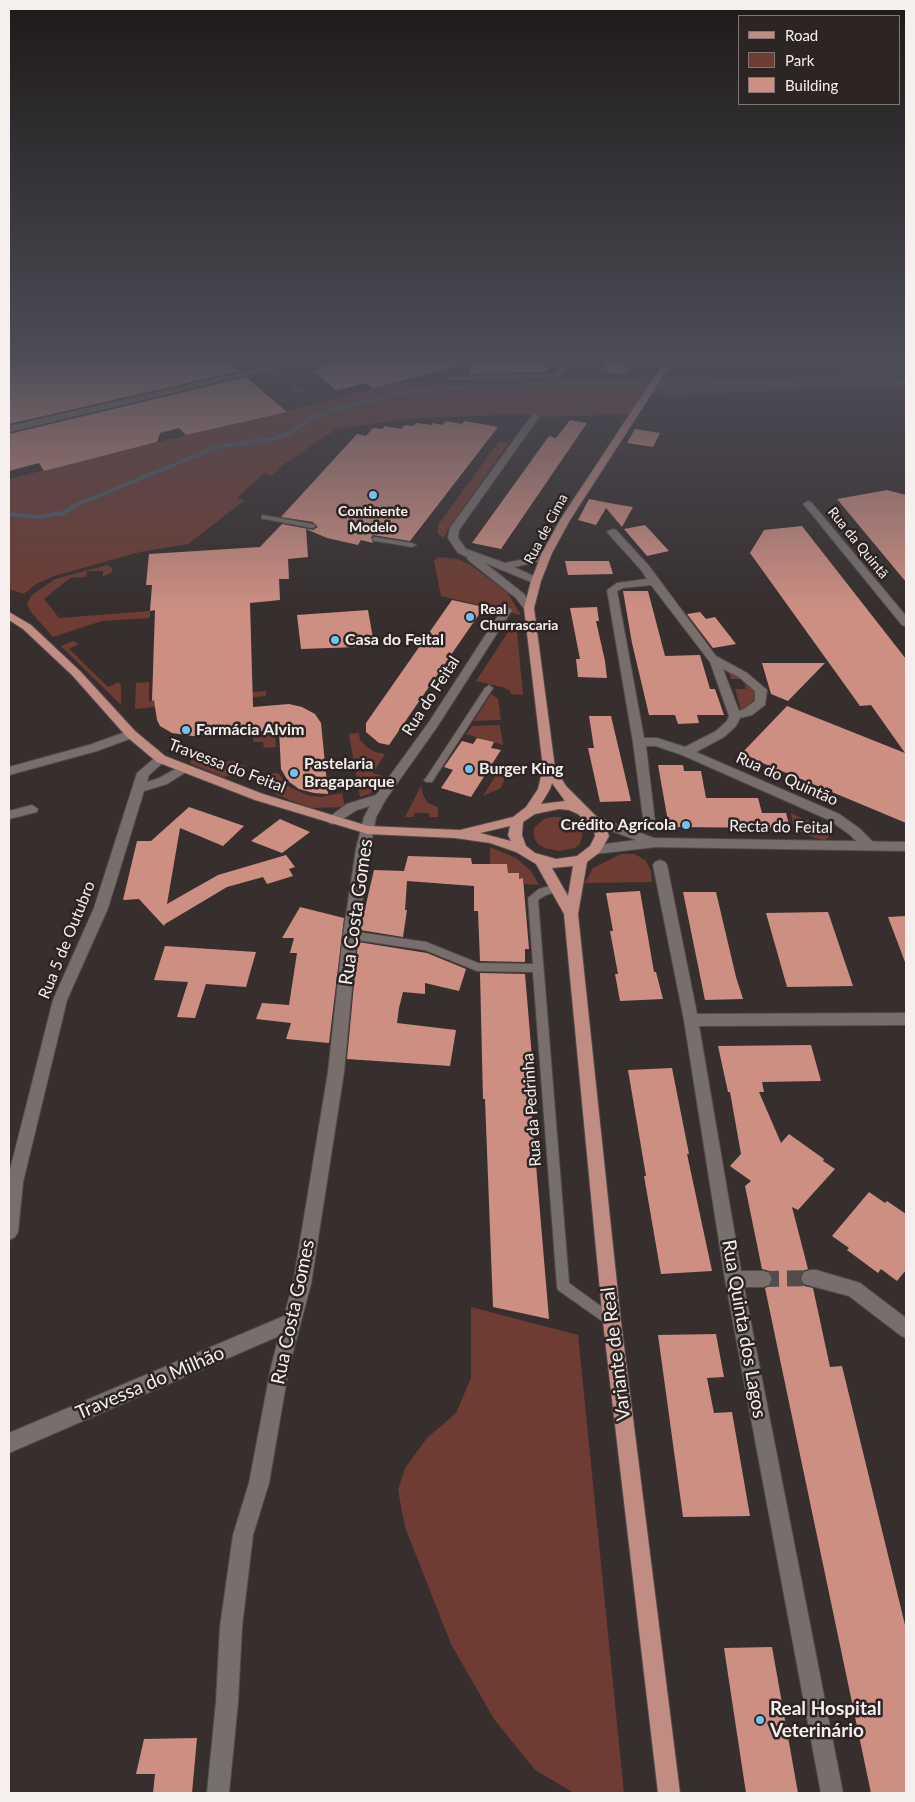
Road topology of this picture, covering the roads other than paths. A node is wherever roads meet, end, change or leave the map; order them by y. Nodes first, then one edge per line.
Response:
1 (516, 443) edge
2 (615, 443) edge
3 (808, 504) dead end
4 (265, 517) dead end
5 (312, 526) dead end
6 (612, 532) dead end
7 (376, 539) dead end
8 (412, 545) dead end
9 (547, 553) junction
10 (468, 554) junction
11 (504, 566) junction
12 (536, 581) junction
13 (654, 582) junction
14 (529, 608) junction
15 (507, 610) dead end
16 (9, 615) edge
17 (906, 623) edge
18 (711, 657) junction
19 (490, 688) dead end
20 (735, 716) junction
21 (131, 734) junction
22 (639, 742) junction
23 (686, 752) junction
24 (161, 760) junction
25 (549, 768) junction
26 (185, 769) junction
27 (9, 771) edge
28 (429, 780) dead end
29 (137, 789) junction
30 (380, 798) junction
31 (32, 809) dead end
32 (531, 810) junction
33 (9, 815) edge
34 (587, 815) junction
35 (331, 820) junction
36 (517, 820) junction
37 (649, 822) dead end
38 (368, 830) junction
39 (455, 834) junction
40 (656, 842) junction
41 (869, 846) junction
42 (906, 847) edge
43 (522, 849) junction
44 (595, 849) junction
45 (581, 860) junction
46 (541, 861) junction
47 (660, 865) dead end
48 (557, 888) junction
49 (571, 914) junction
50 (350, 935) junction
51 (539, 968) junction
52 (906, 1019) edge
53 (691, 1020) junction
54 (9, 1232) edge
55 (734, 1278) junction
56 (810, 1278) tunnel mouth
57 (763, 1279) tunnel mouth
58 (291, 1322) junction
59 (612, 1322) junction
60 (906, 1329) edge
61 (9, 1443) edge
62 (218, 1793) edge
63 (669, 1793) edge
64 (832, 1793) edge

1 - 10 street
2 - 9 main road, Rua de Cima
3 - 17 street, Rua da Quintã
4 - 5 lane
6 - 13 street, Rua do Quintão
7 - 8 lane
9 - 11 street
9 - 12 main road, Rua de Cima
10 - 11 street
10 - 14 street
11 - 12 street
12 - 14 main road, Rua de Cima
13 - 18 street, Rua do Quintão
13 - 22 street
14 - 25 main road, Rua de Cima
15 - 30 street, Rua do Feital
16 - 21 main road, Travessa do Feital
18 - 20 street, Rua do Quintão
18 - 20 street, Rua do Quintão
19 - 28 lane
20 - 23 street, Rua do Quintão
21 - 24 main road, Travessa do Feital
21 - 27 street
22 - 23 street, Rua do Quintão
22 - 37 street
23 - 41 street, Rua do Quintão
24 - 26 main road, Travessa do Feital
24 - 29 street, Rua 5 de Outubro
25 - 32 main road, Rua de Cima
25 - 34 main road, Rua de Cima
26 - 29 street
26 - 35 main road, Travessa do Feital
29 - 54 street, Rua 5 de Outubro
30 - 35 street
30 - 38 street, Rua do Feital
31 - 33 street
32 - 34 main road, Recta do Feital
32 - 36 main road, Recta do Feital
34 - 40 street, Recta do Feital
34 - 44 main road
35 - 38 main road, Travessa do Feital
36 - 39 main road, Recta do Feital
36 - 43 main road
38 - 39 main road, Recta do Feital
38 - 50 street, Rua Costa Gomes
39 - 43 main road, Recta do Feital
40 - 41 street, Recta do Feital
40 - 44 street, Recta do Feital
41 - 42 street, Recta do Feital
43 - 46 main road, Recta do Feital
44 - 45 main road, Recta do Feital
45 - 46 main road, Recta do Feital
45 - 49 main road, Variante de Real
46 - 48 main road, Variante de Real
47 - 53 street, Rua Quinta dos Lagos
48 - 49 main road, Variante de Real
48 - 51 lane, Rua da Pedrinha
49 - 59 main road, Variante de Real
50 - 51 lane
50 - 58 street, Rua Costa Gomes
51 - 59 lane, Rua da Pedrinha
52 - 53 street
53 - 55 street, Rua Quinta dos Lagos
55 - 57 street
55 - 64 street, Rua Quinta dos Lagos
56 - 60 street
58 - 61 street, Travessa do Milhão
58 - 62 street, Rua Costa Gomes
59 - 63 main road, Variante de Real

